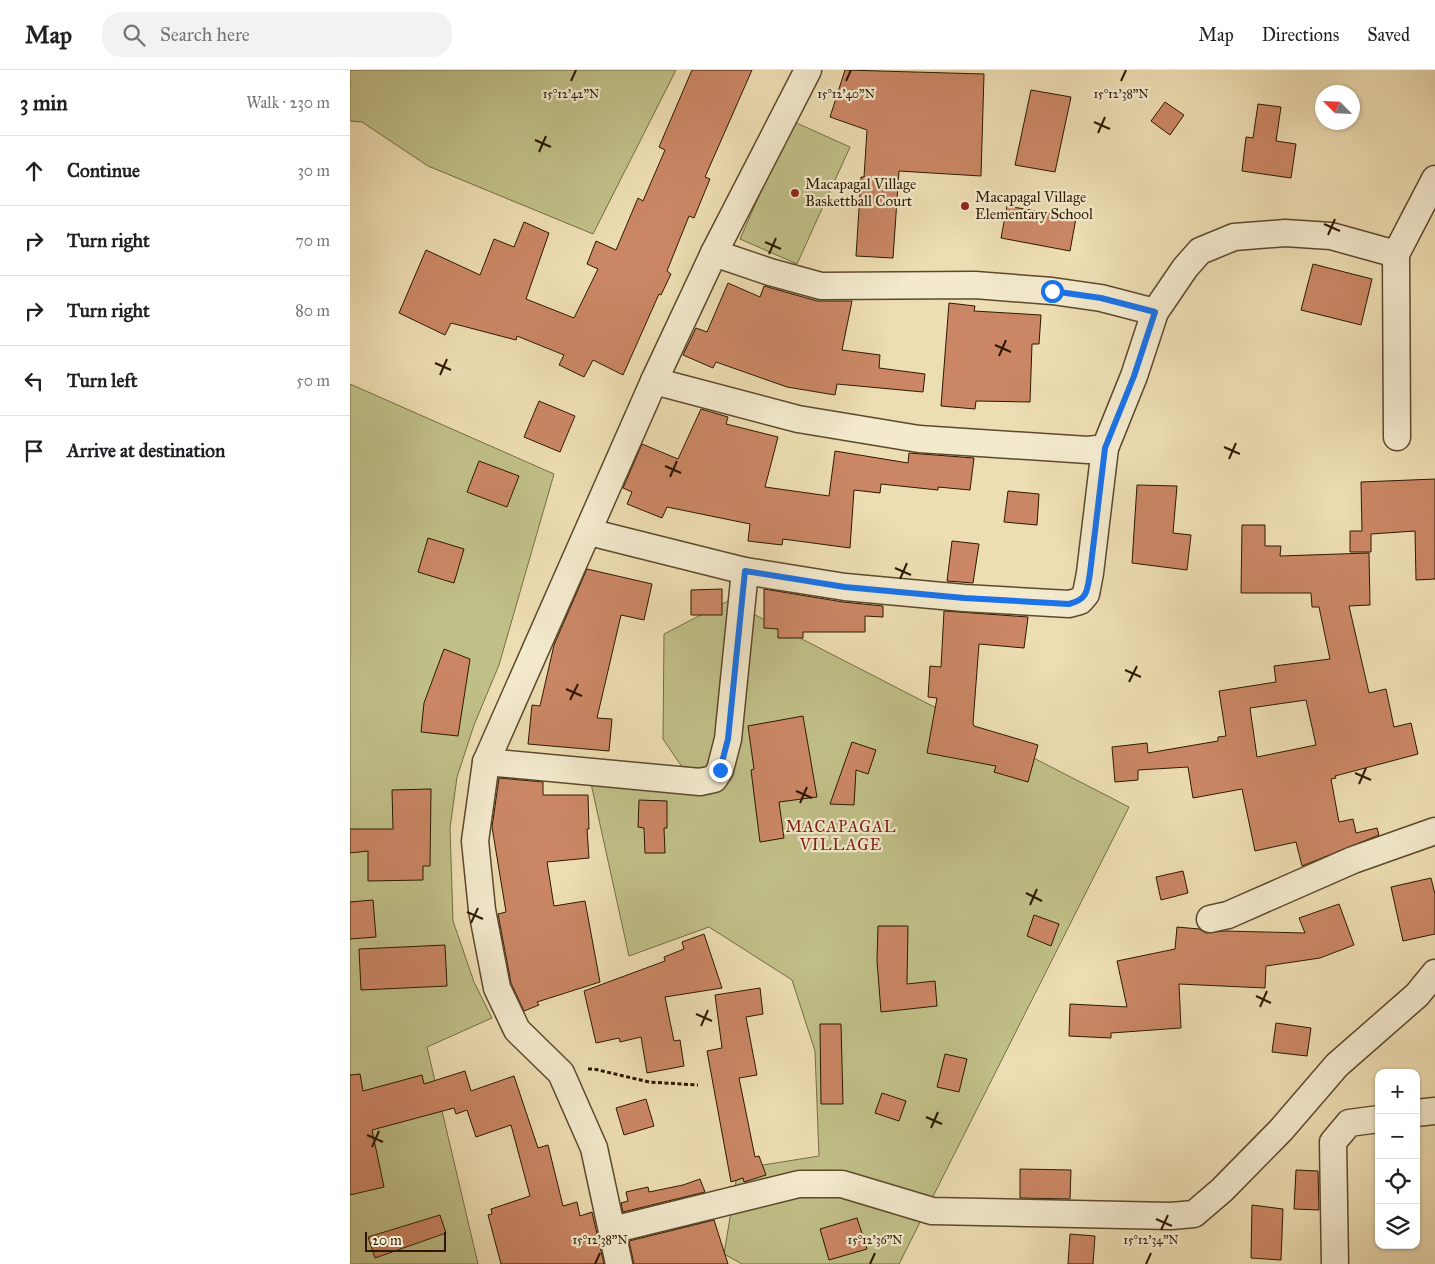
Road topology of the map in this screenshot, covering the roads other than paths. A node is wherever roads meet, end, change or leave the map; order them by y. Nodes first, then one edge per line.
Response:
1 (808, 70) edge
2 (1435, 179) edge
3 (714, 253) junction
4 (1396, 254) junction
5 (1155, 312) junction
6 (654, 381) junction
7 (1396, 437) dead end
8 (1105, 448) junction
9 (589, 532) junction
10 (745, 571) junction
11 (486, 762) junction
12 (1435, 831) edge
13 (1210, 919) dead end
14 (1435, 973) edge
15 (1435, 1111) edge
16 (1420, 1113) edge
17 (1375, 1120) edge
18 (612, 1230) junction
19 (619, 1264) edge
20 (1335, 1264) edge

1 - 3 street
2 - 4 street
3 - 5 street
3 - 6 street
4 - 5 street
4 - 7 street
5 - 8 street
6 - 8 street
6 - 9 street
8 - 10 street
9 - 10 street
9 - 11 street
10 - 11 street
11 - 18 street
12 - 13 street
14 - 18 street
15 - 16 street
17 - 20 street
18 - 19 street

